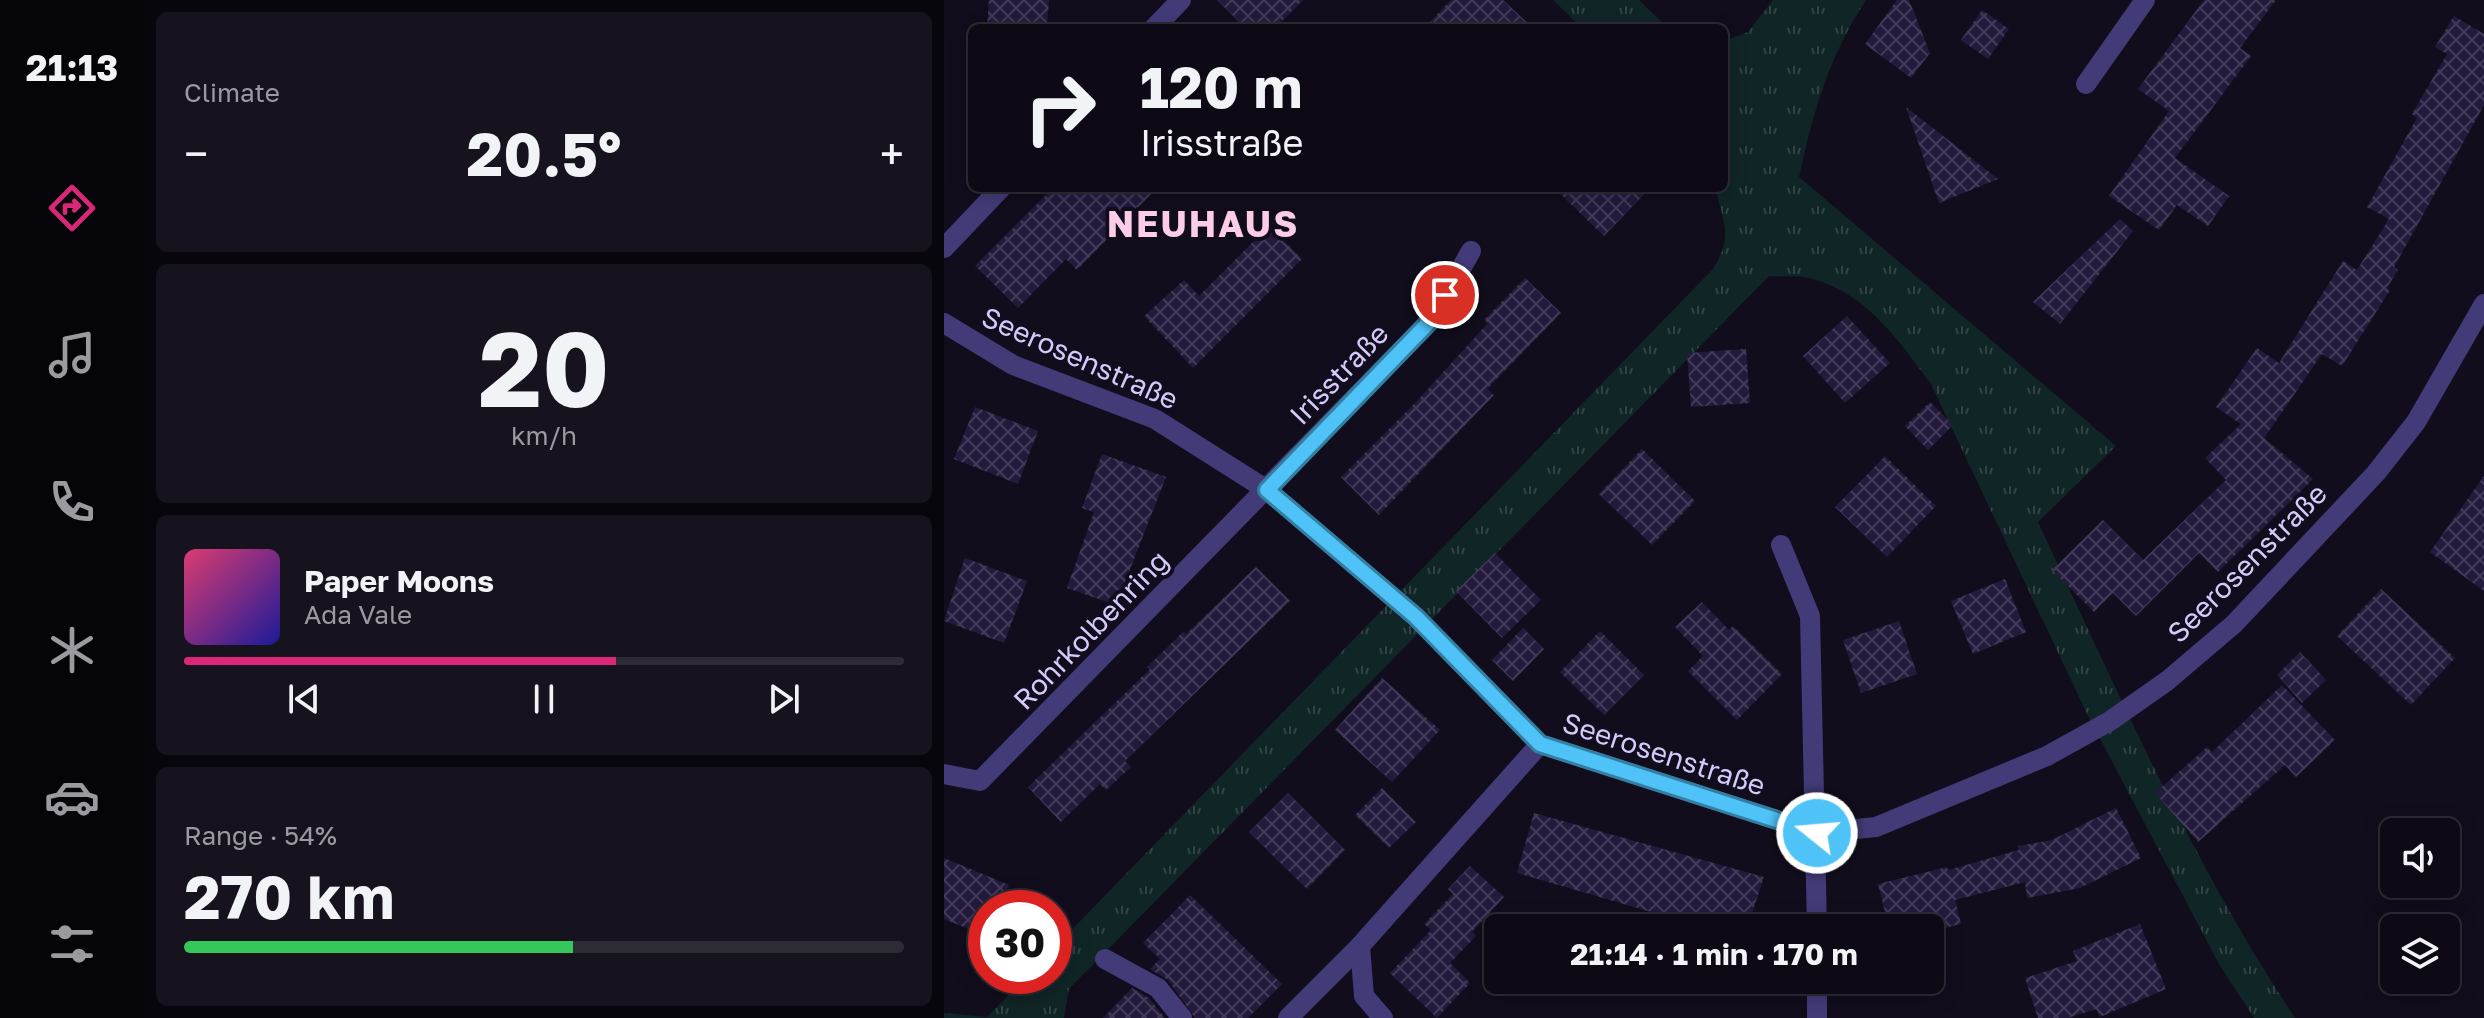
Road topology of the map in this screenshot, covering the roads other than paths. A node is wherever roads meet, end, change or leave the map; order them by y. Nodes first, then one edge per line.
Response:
1 (1181, 0) edge
2 (2145, 0) edge
3 (1158, 24) edge
4 (2086, 84) dead end
5 (997, 192) edge
6 (944, 248) edge
7 (1471, 251) dead end
8 (2484, 304) edge
9 (944, 323) edge
10 (1267, 490) junction
11 (1781, 545) dead end
12 (1540, 744) junction
13 (944, 774) edge
14 (1817, 833) junction
15 (1817, 914) edge
16 (1360, 946) junction
17 (1105, 959) dead end
18 (1817, 994) edge
19 (1182, 1018) edge
20 (1288, 1018) edge
21 (1383, 1018) edge
22 (1817, 1018) edge

1 - 3 street
2 - 4 street
5 - 6 street
7 - 10 street, Irisstraße
8 - 14 street, Seerosenstraße
9 - 10 street, Seerosenstraße
10 - 12 street, Seerosenstraße
10 - 13 street, Rohrkolbenring
11 - 14 street
12 - 14 street, Seerosenstraße
12 - 16 street
14 - 15 street
16 - 20 street
16 - 21 street
17 - 19 street
18 - 22 street

